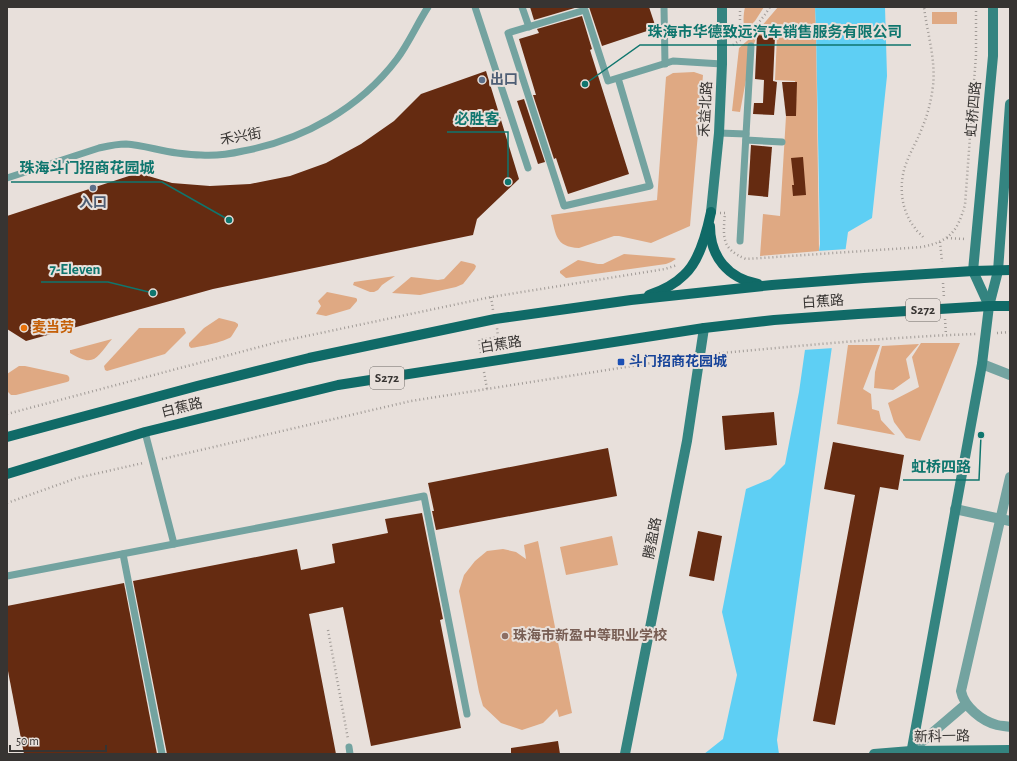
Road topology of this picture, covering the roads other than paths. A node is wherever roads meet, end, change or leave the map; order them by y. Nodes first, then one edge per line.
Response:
1 (428, 7) edge
2 (475, 7) edge
3 (522, 7) edge
4 (664, 7) edge
5 (722, 7) edge
6 (993, 7) edge
7 (529, 27) junction
8 (752, 46) dead end
9 (665, 64) junction
10 (722, 64) junction
11 (618, 78) junction
12 (1010, 104) edge
13 (719, 133) junction
14 (746, 137) junction
15 (782, 142) dead end
16 (528, 168) dead end
17 (7, 178) edge
18 (711, 212) junction
19 (740, 241) dead end
20 (998, 270) junction
21 (1010, 270) edge
22 (973, 271) junction
23 (772, 285) junction
24 (631, 300) junction
25 (989, 306) junction
26 (1010, 306) edge
27 (704, 328) junction
28 (982, 364) junction
29 (1010, 375) edge
30 (145, 432) junction
31 (7, 437) edge
32 (7, 474) edge
33 (1010, 477) edge
34 (956, 509) junction
35 (1005, 520) edge
36 (174, 544) junction
37 (123, 554) junction
38 (7, 576) edge
39 (966, 704) junction
40 (467, 714) dead end
41 (1010, 727) edge
42 (1010, 750) edge
43 (911, 753) edge
44 (162, 754) edge
45 (625, 754) edge
46 (874, 754) edge

1 - 17 lane, 禾兴街
2 - 16 lane
3 - 7 lane
4 - 9 lane
5 - 10 street, 禾益北路
6 - 22 street, 虹桥四路
7 - 11 lane
7 - 11 lane
8 - 14 lane
9 - 10 lane
9 - 11 lane
10 - 13 street, 禾益北路
12 - 20 street
13 - 14 lane
13 - 18 street, 禾益北路
14 - 15 lane
14 - 19 lane
18 - 23 main road
18 - 24 main road
20 - 21 main road, 白蕉路
20 - 22 main road, 白蕉路
20 - 25 street
22 - 23 main road, 白蕉路
22 - 25 street, 虹桥四路
23 - 24 main road, 白蕉路
24 - 31 main road, 白蕉路
25 - 26 main road, 白蕉路 / S272
25 - 27 main road, 白蕉路 / S272
25 - 28 street
27 - 30 main road, 白蕉路 / S272
27 - 45 street, 腾盈路
28 - 29 street
28 - 34 street
30 - 32 main road, 白蕉路 / S272
30 - 36 lane
33 - 35 street
34 - 35 street
34 - 43 street
35 - 39 street
36 - 37 lane
36 - 40 lane
37 - 38 lane
37 - 44 lane
39 - 41 street
39 - 43 street
42 - 43 street, 新科一路
43 - 46 street, 新科一路

